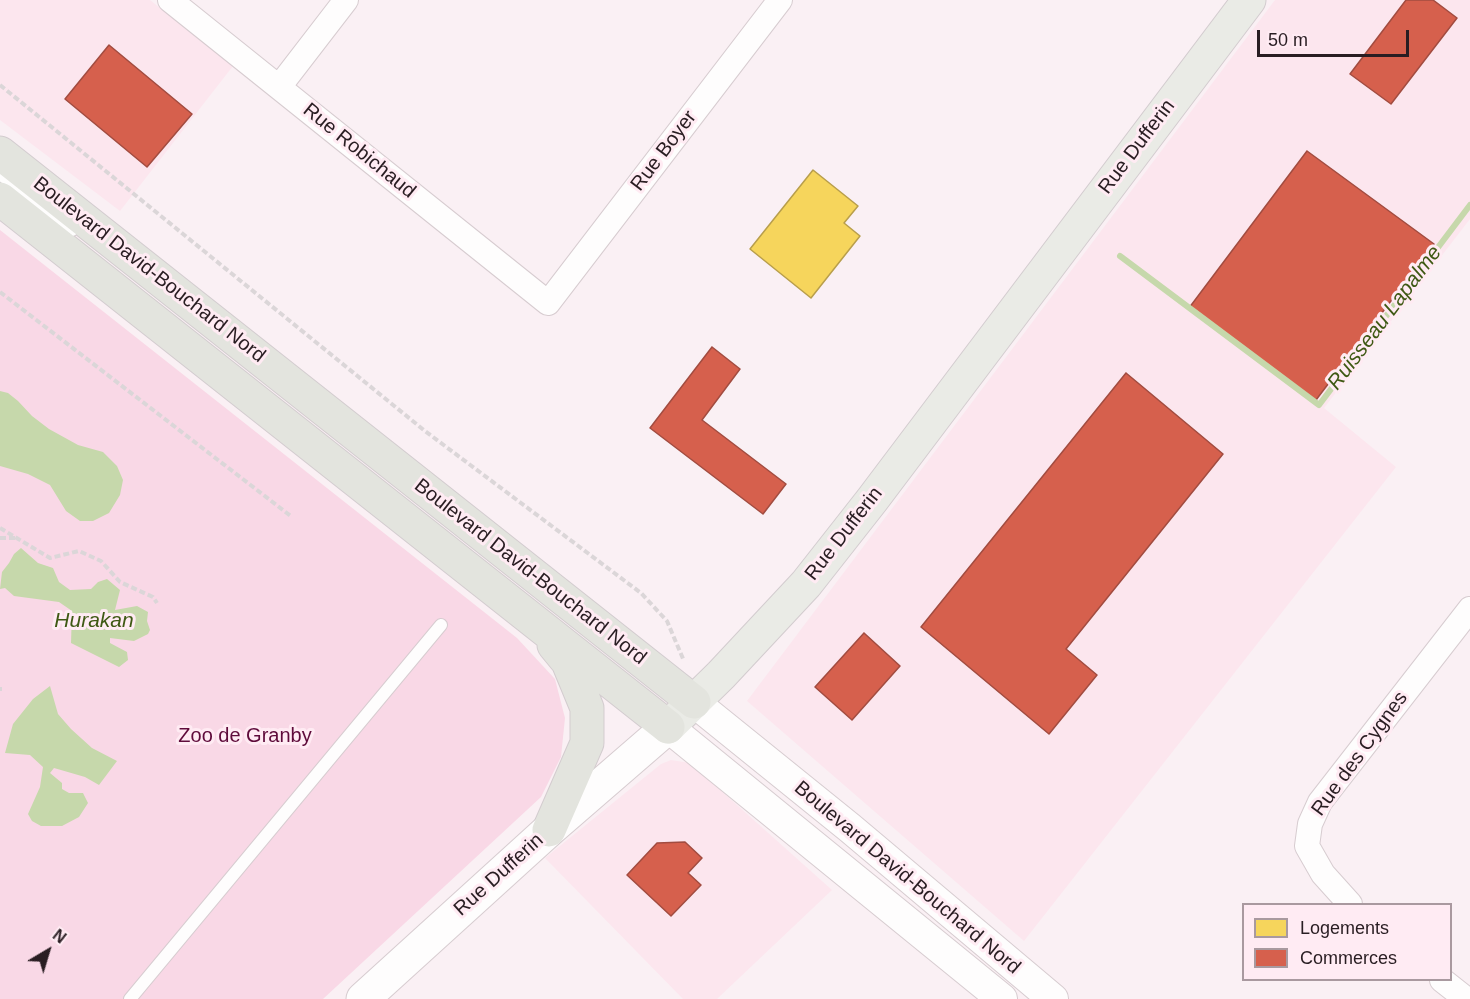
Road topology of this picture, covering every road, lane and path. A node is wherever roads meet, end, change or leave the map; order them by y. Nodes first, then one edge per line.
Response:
1 (170, 0) edge
2 (346, 0) edge
3 (780, 0) edge
4 (1249, 0) edge
5 (0, 85) edge
6 (279, 87) junction
7 (0, 153) edge
8 (0, 174) edge
9 (0, 199) edge
10 (86, 239) dead end
11 (105, 251) dead end
12 (0, 292) edge
13 (548, 303) joint
14 (228, 333) junction
15 (292, 517) dead end
16 (0, 528) edge
17 (0, 538) edge
18 (19, 539) dead end
19 (157, 603) dead end
20 (1470, 609) edge
21 (532, 618) junction
22 (441, 626) dead end
23 (685, 662) dead end
24 (694, 702) junction
25 (668, 727) junction
26 (549, 830) junction
27 (1349, 903) edge
28 (1443, 981) edge
29 (130, 999) edge
30 (363, 999) edge
31 (1002, 999) edge
32 (1053, 999) edge
33 (1466, 999) edge

1 - 6 street, Rue Robichaud
2 - 6 street
3 - 13 street, Rue Boyer
4 - 24 main road, Rue Dufferin
5 - 23 path
6 - 13 street, Rue Robichaud
7 - 14 highway, Boulevard David-Bouchard Nord
8 - 10 lane
9 - 21 highway, Boulevard David-Bouchard Nord
11 - 14 lane
12 - 15 path
14 - 24 highway, Boulevard David-Bouchard Nord
16 - 19 path
17 - 18 path
20 - 27 street, Rue des Cygnes
21 - 25 highway, Boulevard David-Bouchard Nord
21 - 26 highway
22 - 29 lane
24 - 25 main road, Rue Dufferin
24 - 32 street, Boulevard David-Bouchard Nord
25 - 26 main road, Rue Dufferin
25 - 31 street, Boulevard David-Bouchard Nord
26 - 30 main road, Rue Dufferin
28 - 33 street

